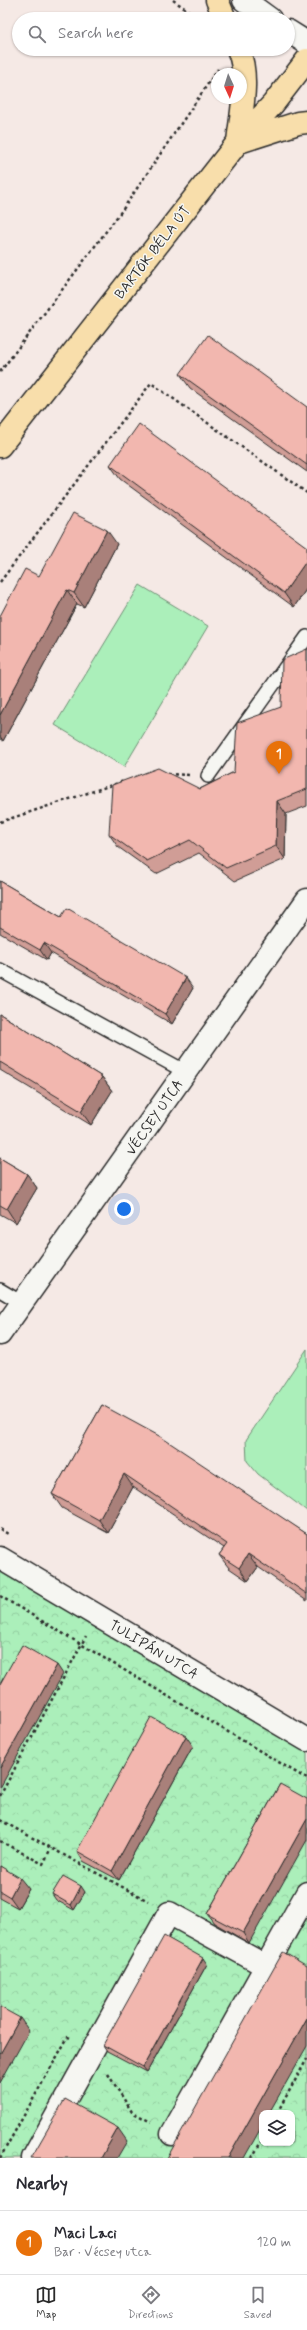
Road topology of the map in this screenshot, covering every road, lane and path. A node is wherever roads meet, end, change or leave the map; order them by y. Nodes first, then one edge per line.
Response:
1 (173, 0) edge
2 (217, 0) edge
3 (244, 0) edge
4 (190, 12) edge
5 (222, 12) edge
6 (260, 12) edge
7 (295, 35) edge
8 (307, 43) edge
9 (241, 56) edge
10 (307, 60) edge
11 (220, 66) dead end
12 (307, 122) edge
13 (238, 142) junction
14 (0, 372) edge
15 (0, 446) edge
16 (307, 493) edge
17 (0, 582) edge
18 (307, 637) edge
19 (163, 774) edge
20 (208, 776) joint
21 (126, 780) edge
22 (0, 822) edge
23 (307, 900) edge
24 (0, 970) edge
25 (186, 1072) junction
26 (0, 1290) edge
27 (22, 1303) junction
28 (0, 1334) edge
29 (0, 1558) edge
30 (0, 1596) edge
31 (86, 1636) dead end
32 (81, 1645) junction
33 (307, 1740) edge
34 (307, 1779) edge
35 (0, 1796) edge
36 (0, 1820) edge
37 (0, 1840) edge
38 (51, 1848) junction
39 (307, 1893) edge
40 (170, 1913) junction
41 (266, 1966) junction
42 (92, 2051) junction
43 (307, 2059) edge
44 (279, 2110) edge
45 (172, 2134) joint
46 (259, 2145) edge
47 (0, 2158) edge
48 (33, 2158) edge
49 (252, 2158) edge

1 - 4 path
2 - 5 main road
3 - 6 street
7 - 8 street
9 - 13 main road
10 - 13 main road, BARTÓK BÉLA ÚT
11 - 14 path
12 - 13 main road
13 - 15 main road, BARTÓK BÉLA ÚT
16 - 17 path
18 - 20 lane
19 - 20 path
21 - 22 path
23 - 25 street, VÉCSEY UTCA
24 - 25 lane
25 - 27 street, VÉCSEY UTCA
26 - 27 lane
27 - 28 street, VÉCSEY UTCA
29 - 33 street, TULIPÁN UTCA
30 - 32 path
31 - 32 path
32 - 34 path
32 - 35 path
36 - 38 path
37 - 38 path
38 - 40 path
39 - 41 street
40 - 41 street
40 - 42 street
41 - 45 street
42 - 45 path
42 - 47 path
42 - 48 street
43 - 44 path
46 - 49 path

